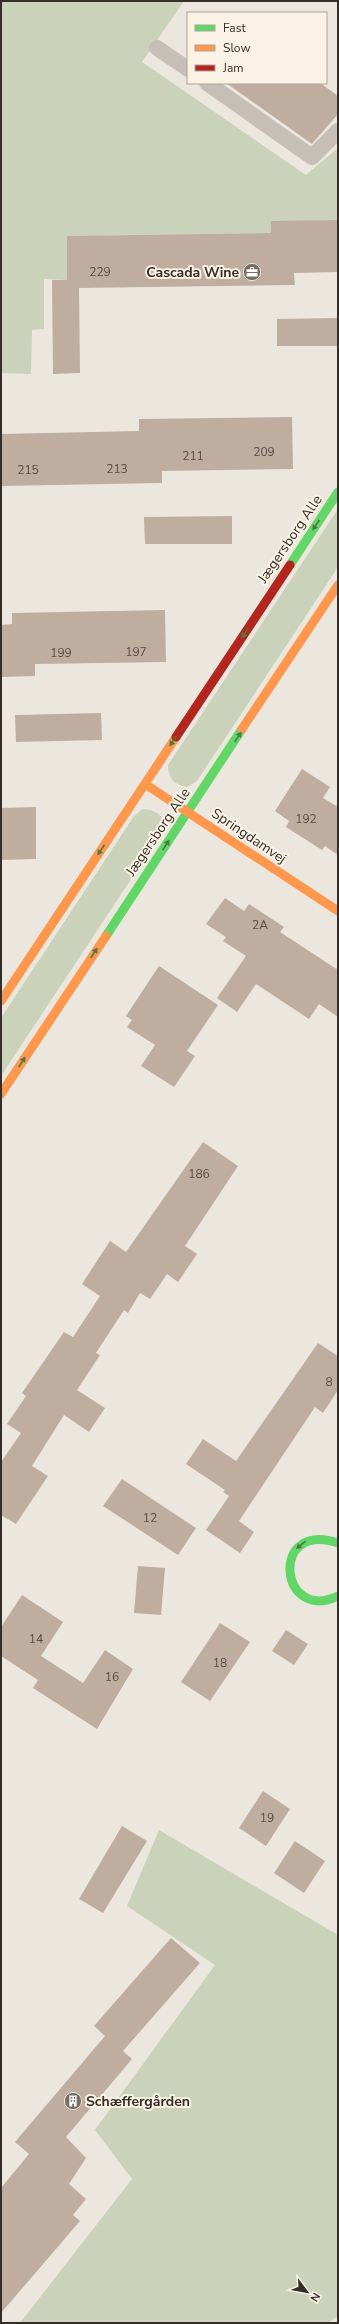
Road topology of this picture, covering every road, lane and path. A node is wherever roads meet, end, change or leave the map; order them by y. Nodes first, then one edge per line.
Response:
1 (158, 48) dead end
2 (187, 68) edge
3 (208, 84) edge
4 (338, 130) edge
5 (338, 492) edge
6 (338, 585) edge
7 (145, 784) junction
8 (188, 812) junction
9 (338, 911) edge
10 (1, 1001) edge
11 (1, 1094) edge
12 (338, 1542) edge
13 (338, 1596) edge

1 - 2 lane
3 - 4 lane
5 -> 7 street, Jægersborg Alle
8 -> 6 street, Jægersborg Alle
7 - 8 street, Springdamvej
7 -> 10 street, Jægersborg Alle
8 - 9 street, Springdamvej
11 -> 8 street, Jægersborg Alle
12 -> 13 street

